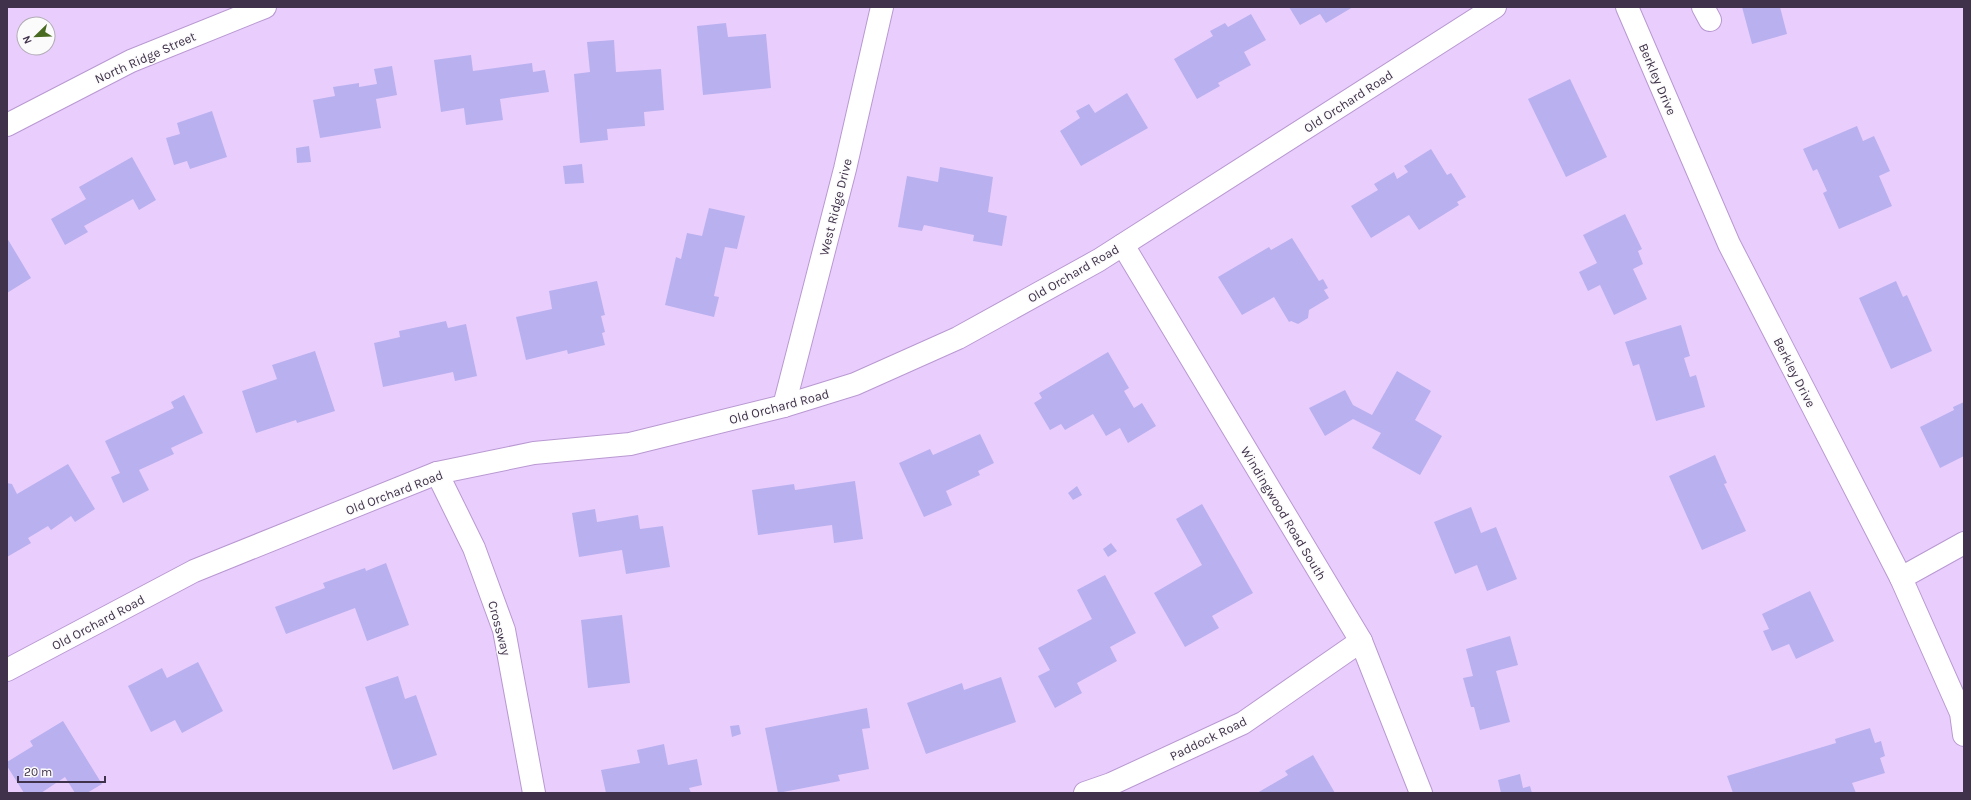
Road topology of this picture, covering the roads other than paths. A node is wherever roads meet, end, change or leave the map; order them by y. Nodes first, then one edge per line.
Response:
1 (265, 7) edge
2 (882, 7) edge
3 (1495, 7) edge
4 (1627, 7) edge
5 (7, 125) edge
6 (1122, 245) junction
7 (784, 406) junction
8 (437, 473) junction
9 (1964, 543) edge
10 (1901, 578) junction
11 (1361, 641) junction
12 (7, 670) edge
13 (1964, 736) edge
14 (534, 793) edge
15 (1085, 793) edge
16 (1421, 793) edge

1 - 5 street, North Ridge Street
2 - 7 street, West Ridge Drive
3 - 6 street, Old Orchard Road
4 - 10 street, Berkley Drive
6 - 7 street, Old Orchard Road
6 - 11 street, Windingwood Road South
7 - 8 street, Old Orchard Road
8 - 12 street, Old Orchard Road
8 - 14 street, Crossway
9 - 10 street
10 - 13 street, Berkley Drive
11 - 15 street, Paddock Road
11 - 16 street, Windingwood Road South

